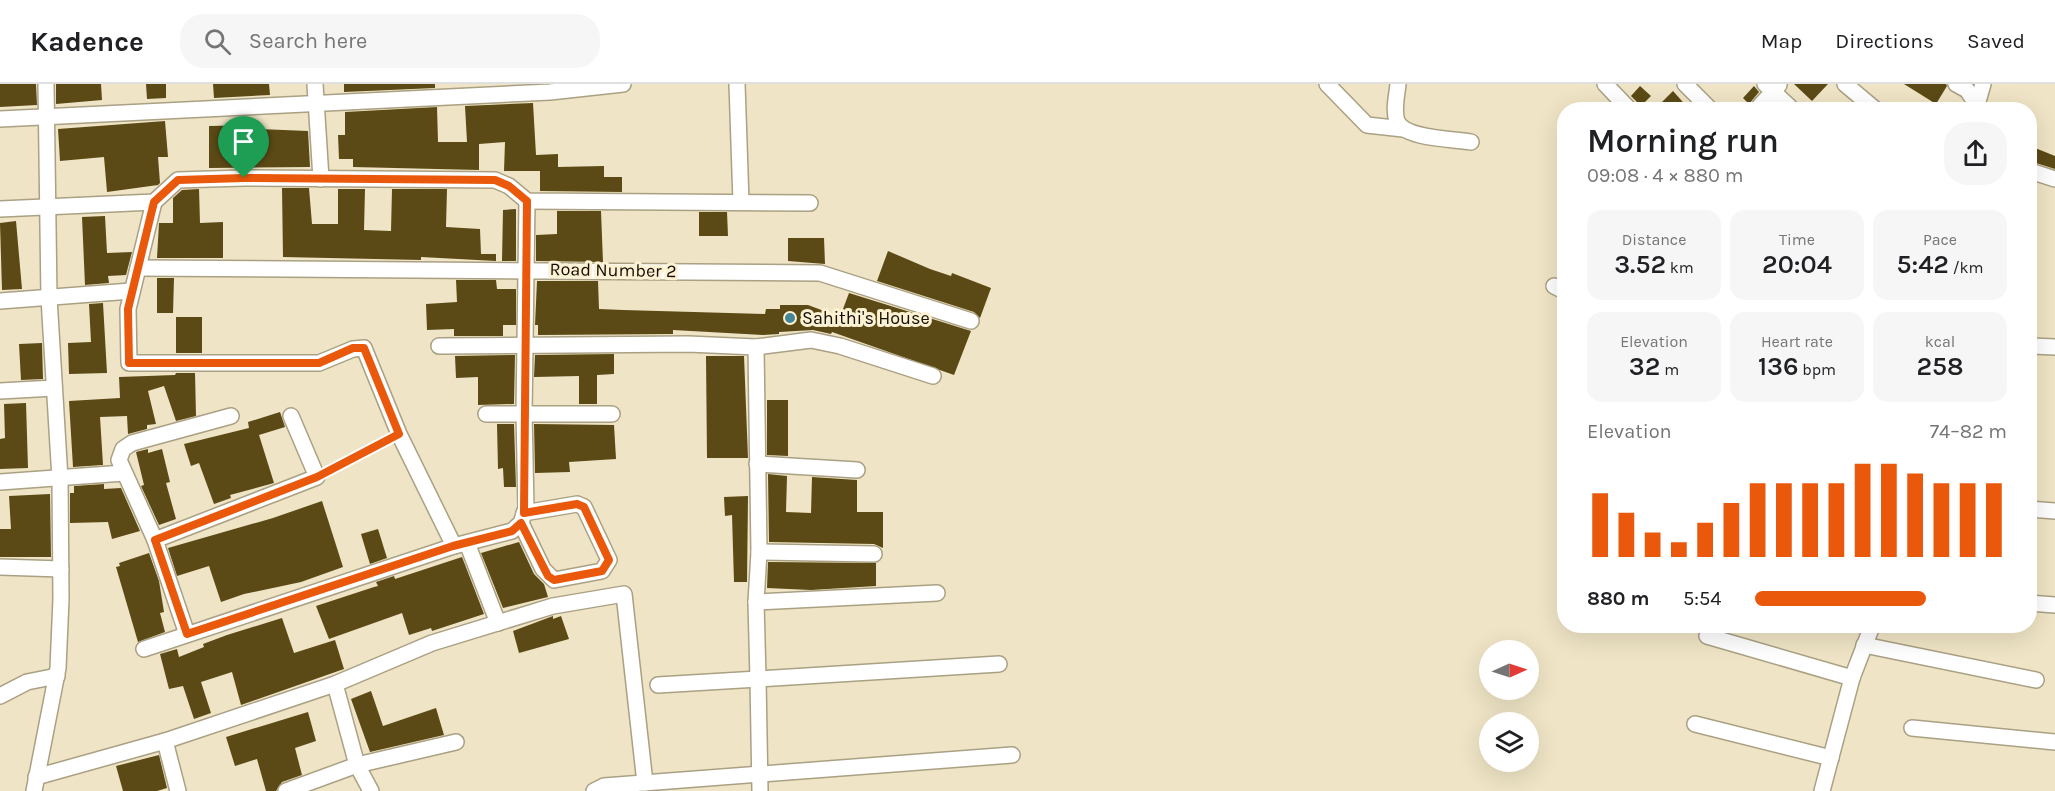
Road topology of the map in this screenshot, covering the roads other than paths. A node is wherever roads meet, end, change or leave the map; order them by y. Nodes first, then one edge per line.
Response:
1 (46, 84) edge
2 (315, 84) edge
3 (623, 84) edge
4 (737, 84) edge
5 (1327, 84) edge
6 (1398, 84) edge
7 (1605, 84) edge
8 (1685, 84) edge
9 (1845, 84) edge
10 (1956, 84) edge
11 (1983, 84) edge
12 (1773, 87) edge
13 (1622, 102) edge
14 (1703, 102) edge
15 (1762, 102) edge
16 (1786, 102) edge
17 (1866, 102) edge
18 (1974, 102) edge
19 (1978, 102) edge
20 (316, 104) junction
21 (47, 117) junction
22 (0, 119) edge
23 (1403, 129) junction
24 (1472, 142) dead end
25 (2037, 173) edge
26 (321, 178) junction
27 (2055, 179) edge
28 (527, 201) junction
29 (154, 202) junction
30 (741, 202) junction
31 (810, 203) dead end
32 (49, 205) junction
33 (0, 208) edge
34 (138, 268) junction
35 (526, 269) junction
36 (131, 291) junction
37 (49, 298) junction
38 (0, 302) edge
39 (971, 321) dead end
40 (525, 344) junction
41 (439, 346) dead end
42 (2037, 346) edge
43 (756, 347) junction
44 (2055, 347) edge
45 (933, 376) dead end
46 (54, 388) junction
47 (0, 391) edge
48 (486, 414) dead end
49 (524, 414) junction
50 (612, 414) dead end
51 (231, 416) dead end
52 (291, 416) dead end
53 (399, 434) junction
54 (757, 464) junction
55 (856, 470) dead end
56 (124, 474) junction
57 (317, 477) junction
58 (60, 479) junction
59 (0, 482) edge
60 (2037, 510) edge
61 (2055, 511) edge
62 (522, 518) junction
63 (155, 540) junction
64 (460, 545) junction
65 (759, 552) junction
66 (874, 554) dead end
67 (0, 567) edge
68 (61, 568) junction
69 (937, 593) dead end
70 (756, 602) junction
71 (2037, 604) edge
72 (2055, 605) edge
73 (498, 623) junction
74 (1869, 633) edge
75 (187, 634) junction
76 (1707, 636) dead end
77 (1864, 645) junction
78 (144, 649) dead end
79 (999, 664) dead end
80 (57, 676) junction
81 (1852, 678) junction
82 (758, 679) junction
83 (2037, 680) dead end
84 (334, 684) junction
85 (658, 685) dead end
86 (0, 696) edge
87 (1695, 724) dead end
88 (1912, 728) dead end
89 (165, 741) junction
90 (456, 742) dead end
91 (2055, 742) edge
92 (1012, 755) dead end
93 (1831, 758) junction
94 (357, 765) junction
95 (760, 774) junction
96 (645, 783) junction
97 (35, 784) edge
98 (178, 791) edge
99 (286, 791) edge
100 (371, 791) edge
101 (594, 791) edge
102 (760, 791) edge
103 (1822, 791) edge

1 - 21 street
2 - 20 street
3 - 20 street
4 - 30 street
5 - 23 street
6 - 23 street
7 - 13 street
8 - 14 street
9 - 17 street
10 - 18 street
11 - 19 street
12 - 15 street
12 - 16 street
20 - 21 street
20 - 26 street
21 - 22 street
21 - 32 street
23 - 24 street
25 - 27 street
26 - 28 street
26 - 29 street
28 - 30 street
28 - 35 street
29 - 32 street
29 - 34 street
30 - 31 street
32 - 33 street
32 - 37 street
34 - 35 street, Road Number 2
34 - 36 street
35 - 39 street, Road Number 2
35 - 40 street
36 - 37 street
36 - 53 street
37 - 38 street
37 - 46 street
40 - 41 street
40 - 43 street
40 - 49 street
42 - 44 street
43 - 45 street
43 - 54 street
46 - 47 street
46 - 58 street
48 - 49 street
49 - 50 street
49 - 62 street
51 - 56 street
52 - 57 street
53 - 57 lane
53 - 64 street
54 - 55 street
54 - 65 street
56 - 58 street
56 - 63 street
57 - 63 street
58 - 59 street
58 - 68 street
60 - 61 street
62 - 62 street
62 - 64 street
63 - 75 street
64 - 73 street
64 - 75 street
65 - 66 street
65 - 70 street
67 - 68 street
68 - 80 street
69 - 70 street
70 - 82 street
71 - 72 street
73 - 84 street
73 - 96 street
74 - 77 street
75 - 78 street
76 - 81 street
77 - 81 street
77 - 83 street
79 - 82 street
80 - 86 street
80 - 97 street
81 - 93 street
82 - 85 street
82 - 95 street
84 - 89 street
84 - 94 street
87 - 93 street
88 - 91 street
89 - 97 street
89 - 98 street
90 - 94 street
92 - 95 street
93 - 103 street
94 - 99 street
94 - 100 street
95 - 96 street
95 - 102 street
96 - 101 street

